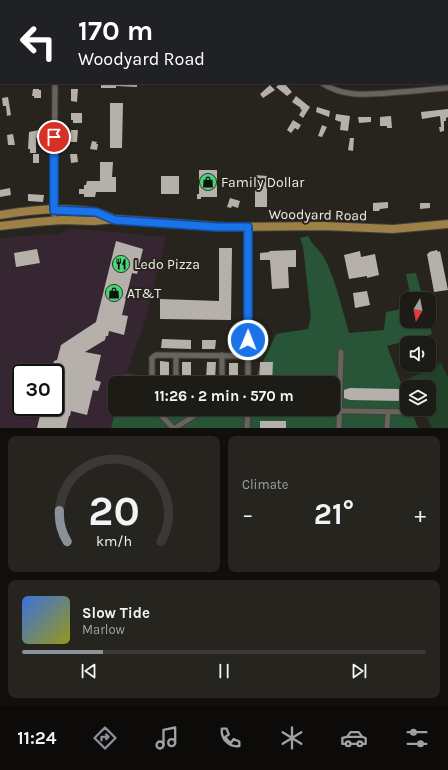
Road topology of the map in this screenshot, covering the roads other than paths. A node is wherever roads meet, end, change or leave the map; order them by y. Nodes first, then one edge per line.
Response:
1 (55, 84) edge
2 (324, 84) edge
3 (448, 88) edge
4 (54, 210) junction
5 (0, 215) edge
6 (115, 220) junction
7 (54, 221) junction
8 (448, 224) edge
9 (1, 226) edge
10 (248, 227) junction
11 (341, 352) dead end
12 (176, 355) junction
13 (222, 355) junction
14 (248, 356) junction
15 (152, 376) edge
16 (176, 376) edge
17 (222, 376) edge
18 (248, 376) edge
19 (340, 411) joint
20 (388, 412) junction
21 (400, 412) edge
22 (162, 416) edge
23 (194, 416) edge
24 (248, 416) edge
25 (340, 416) edge
26 (174, 428) edge
27 (247, 428) edge
28 (339, 428) edge
29 (388, 428) edge

1 - 4 street
2 - 3 street
4 - 5 main road, Woodyard Road
4 - 6 main road, Woodyard Road
4 - 7 street
6 - 7 main road, Woodyard Road
6 - 10 main road, Woodyard Road
7 - 9 main road, Woodyard Road
8 - 10 main road, Woodyard Road
10 - 14 street
11 - 19 street
12 - 13 street
12 - 15 street
12 - 16 street
13 - 14 street
13 - 17 street
14 - 18 street
19 - 20 street
20 - 21 street
20 - 29 street
22 - 26 street
23 - 26 street
24 - 27 street
25 - 28 street

